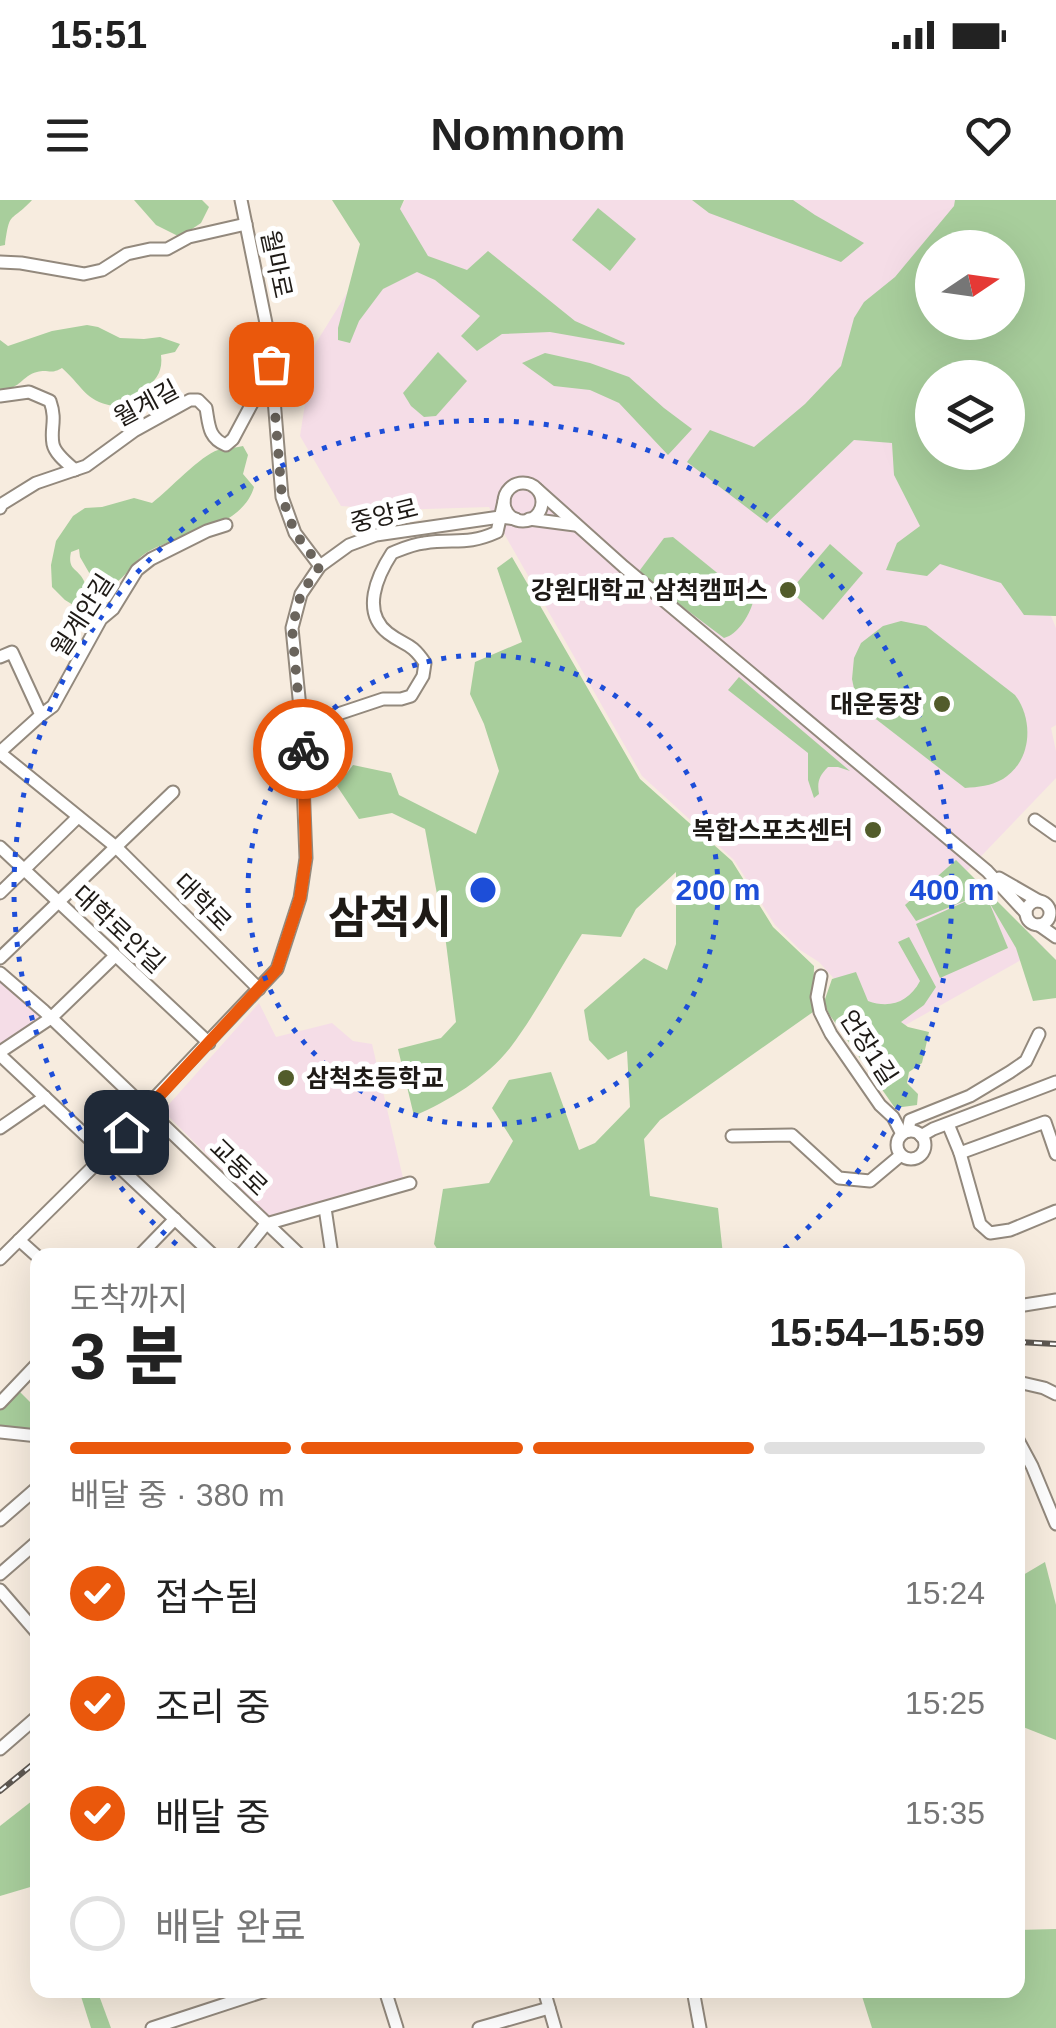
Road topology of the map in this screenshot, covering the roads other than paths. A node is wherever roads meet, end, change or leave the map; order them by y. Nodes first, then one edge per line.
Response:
1 (240, 200) edge
2 (246, 224) junction
3 (0, 262) edge
4 (272, 390) junction
5 (0, 396) edge
6 (74, 470) junction
7 (538, 490) junction
8 (504, 501) junction
9 (0, 508) edge
10 (500, 517) junction
11 (522, 519) junction
12 (575, 524) junction
13 (226, 525) dead end
14 (320, 566) junction
15 (0, 657) edge
16 (300, 708) junction
17 (41, 715) junction
18 (0, 752) edge
19 (20, 768) junction
20 (0, 771) edge
21 (173, 792) dead end
22 (78, 816) junction
23 (1035, 820) dead end
24 (1056, 835) edge
25 (0, 847) edge
26 (116, 848) junction
27 (24, 871) junction
28 (987, 871) junction
29 (1056, 890) edge
30 (0, 894) edge
31 (59, 904) junction
32 (1048, 909) edge
33 (1026, 913) junction
34 (1039, 926) junction
35 (1056, 937) edge
36 (115, 956) junction
37 (0, 958) edge
38 (0, 974) edge
39 (821, 976) dead end
40 (259, 989) junction
41 (51, 1018) junction
42 (1038, 1034) dead end
43 (209, 1043) junction
44 (0, 1054) edge
45 (1056, 1082) edge
46 (45, 1097) junction
47 (146, 1108) junction
48 (948, 1124) junction
49 (0, 1128) edge
50 (905, 1133) junction
51 (732, 1136) dead end
52 (921, 1136) junction
53 (106, 1154) junction
54 (960, 1154) junction
55 (1056, 1154) edge
56 (901, 1155) junction
57 (410, 1183) dead end
58 (325, 1208) junction
59 (1056, 1211) edge
60 (175, 1219) junction
61 (266, 1224) junction
62 (19, 1240) junction
63 (147, 1248) edge
64 (206, 1248) edge
65 (247, 1248) edge
66 (292, 1248) edge
67 (331, 1248) edge
68 (30, 1250) edge
69 (0, 1259) edge
70 (1056, 1299) edge
71 (1025, 1305) edge
72 (30, 1371) edge
73 (1025, 1384) edge
74 (1056, 1394) edge
75 (0, 1403) edge
76 (0, 1432) edge
77 (30, 1435) edge
78 (1025, 1453) edge
79 (30, 1494) edge
80 (0, 1520) edge
81 (1056, 1524) edge
82 (30, 1548) edge
83 (0, 1574) edge
84 (0, 1590) edge
85 (30, 1625) edge
86 (30, 1722) edge
87 (1, 1745) edge
88 (226, 1998) edge
89 (388, 1998) edge
90 (546, 1998) edge
91 (694, 1998) edge
92 (549, 2008) junction
93 (188, 2022) edge
94 (152, 2028) edge
95 (397, 2028) edge
96 (478, 2028) edge
97 (555, 2028) edge
98 (700, 2028) edge

1 - 2 street, 월마로
2 - 3 street
2 - 4 street, 월마로
4 - 6 street, 월계길
4 - 14 street, 월마로
5 - 6 street
6 - 9 street, 월계길
7 - 8 street
7 - 11 street
7 - 12 street
8 - 10 street
8 - 11 street
10 - 11 street, 중앙로
10 - 14 street, 중앙로
10 - 16 street
11 - 12 street, 중앙로
12 - 28 street
13 - 17 street, 월계안길
14 - 16 street
15 - 17 street, 월계안길
16 - 40 street
17 - 18 street, 월계안길
18 - 19 street, 대학로
19 - 20 street
19 - 22 street, 대학로
21 - 26 street
22 - 26 street, 대학로
22 - 27 street
23 - 24 street
25 - 27 street, 대학로안길
26 - 31 street
26 - 40 street, 대학로
27 - 30 street
27 - 31 street, 대학로안길
28 - 32 street
28 - 33 street
29 - 32 street
31 - 36 street, 대학로안길
31 - 37 street
32 - 33 street
32 - 34 street
33 - 34 street
34 - 35 street
36 - 41 street
36 - 43 street, 대학로안길
38 - 41 street, 교동로
39 - 50 street, 언장1길
40 - 43 street
41 - 44 street
41 - 47 street, 교동로
42 - 50 street
43 - 47 street
44 - 46 street
45 - 48 street
46 - 49 street
46 - 53 street
47 - 53 street
47 - 61 street, 교동로
48 - 52 street
48 - 54 street
50 - 52 street
50 - 56 street
51 - 56 street
52 - 56 street
53 - 60 street
53 - 62 street
54 - 55 street
54 - 59 street
57 - 58 street
58 - 61 street
58 - 67 street
60 - 63 street
60 - 64 street
61 - 65 street, 교동로
61 - 66 street, 교동로
62 - 68 street
62 - 69 street
70 - 71 street
72 - 75 street
73 - 74 street
76 - 77 street
78 - 81 street
79 - 80 street
82 - 83 street
84 - 85 street
86 - 87 street
88 - 93 street
89 - 95 street
90 - 92 street
91 - 98 street
92 - 96 street
92 - 97 street
93 - 94 street

